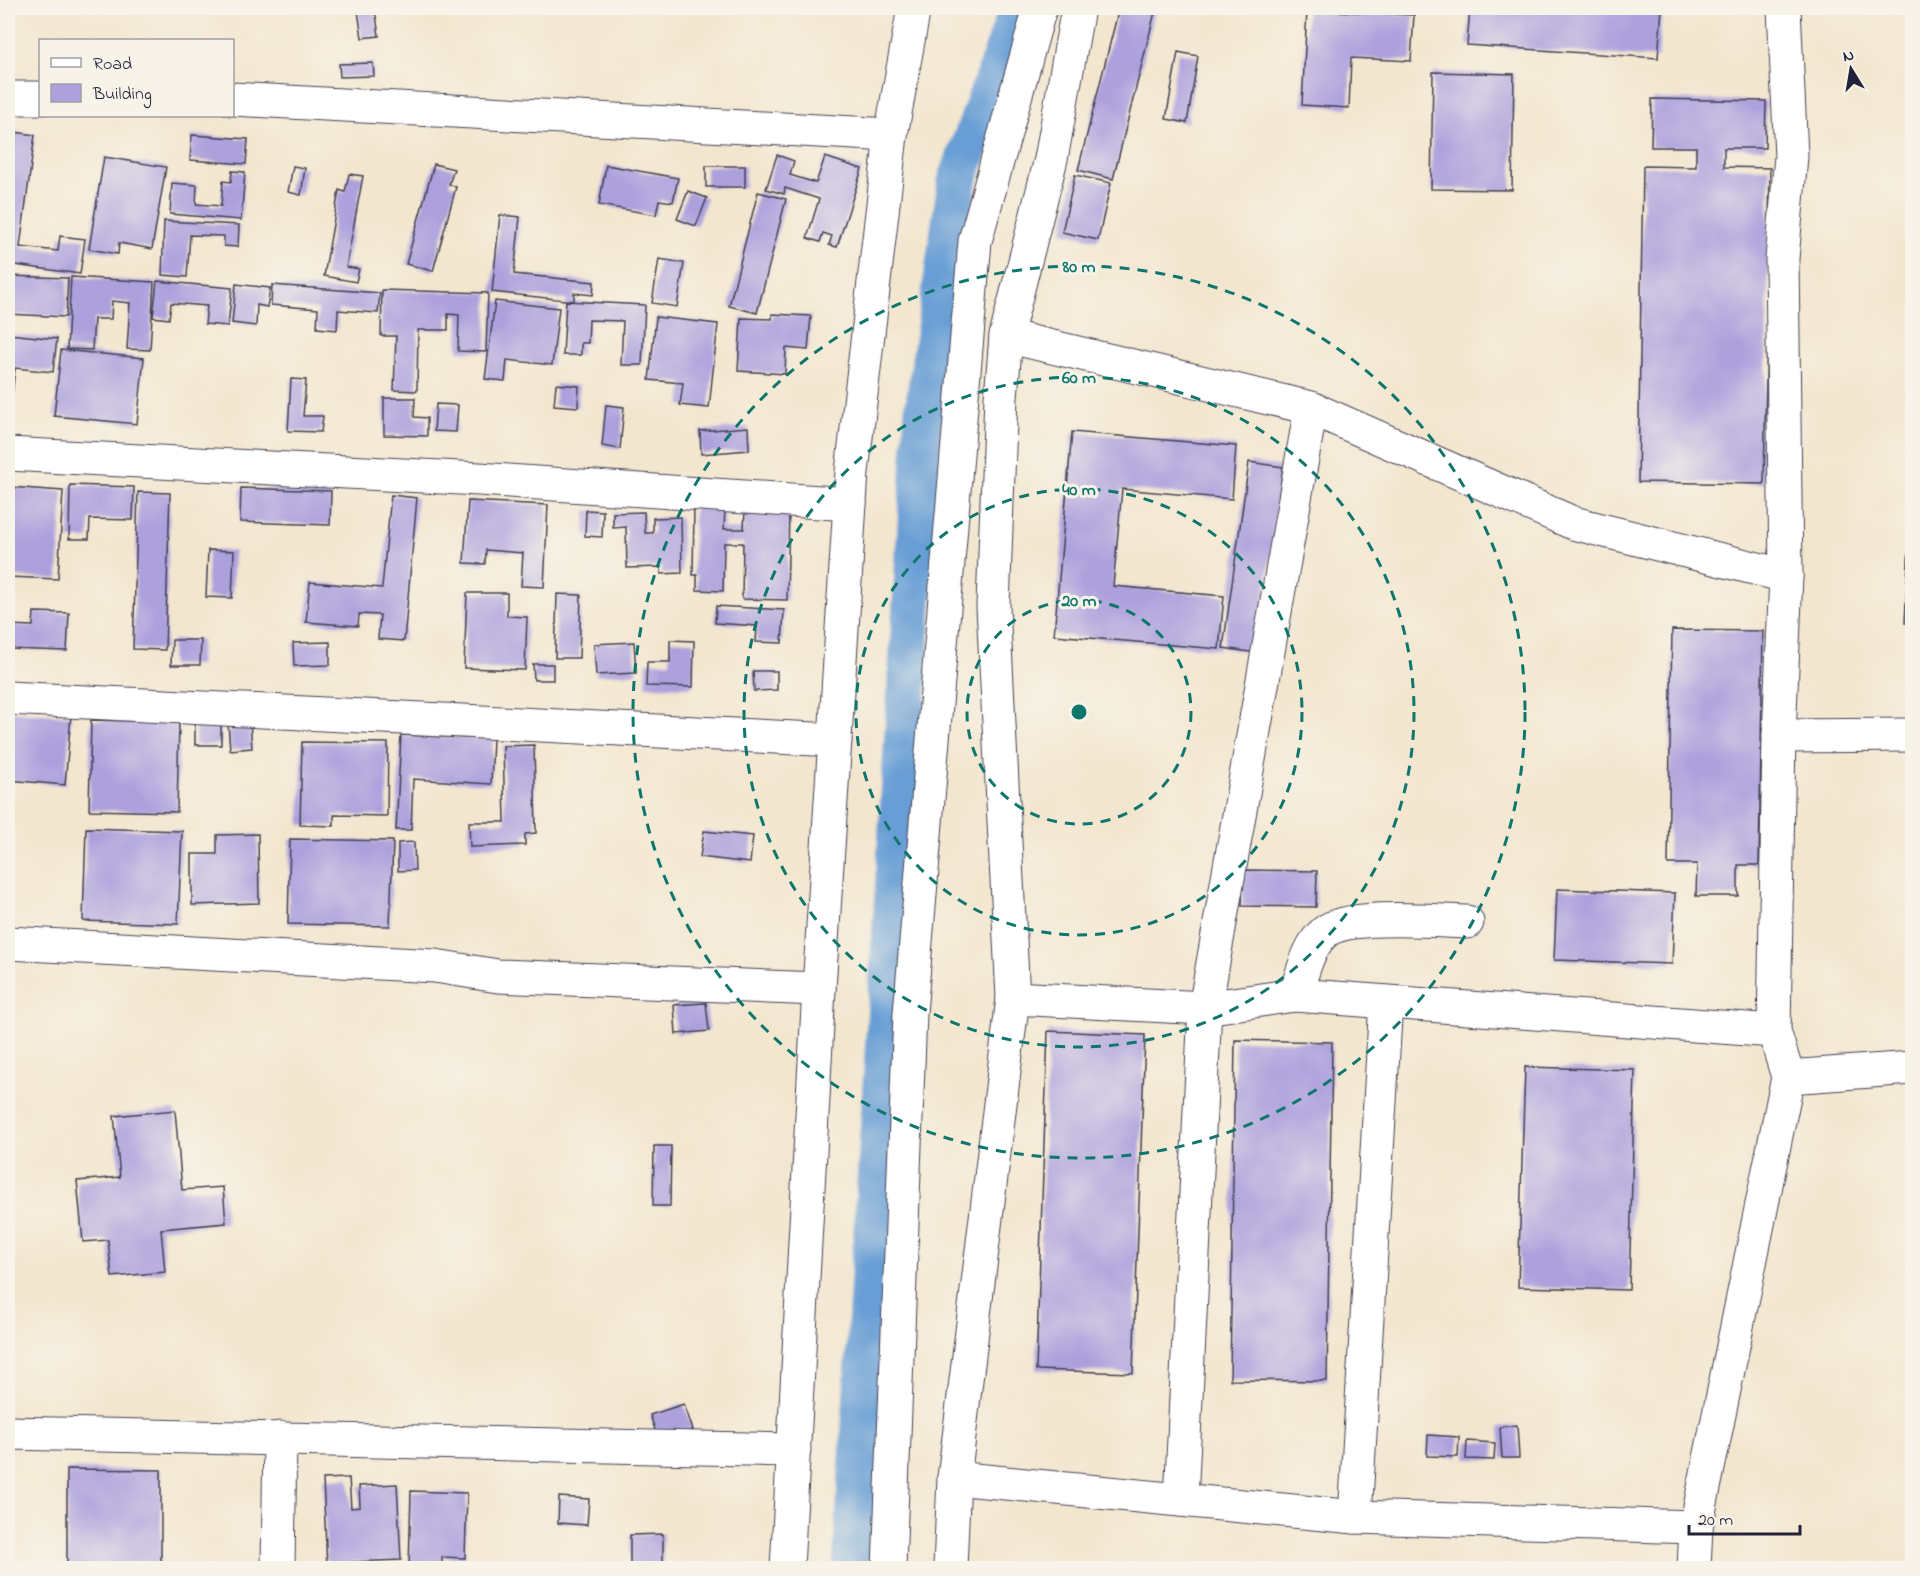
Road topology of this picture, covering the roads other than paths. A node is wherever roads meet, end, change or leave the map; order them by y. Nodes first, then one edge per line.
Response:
1 (914, 8) edge
2 (1040, 8) edge
3 (1078, 8) edge
4 (1784, 8) edge
5 (8, 98) edge
6 (39, 98) edge
7 (234, 99) edge
8 (891, 135) junction
9 (1006, 336) junction
10 (1311, 408) junction
11 (8, 454) edge
12 (850, 504) junction
13 (1786, 576) junction
14 (8, 698) edge
15 (1912, 735) edge
16 (1779, 736) junction
17 (835, 740) junction
18 (1467, 922) dead end
19 (8, 943) edge
20 (819, 989) junction
21 (1295, 995) junction
22 (1013, 998) junction
23 (1386, 1002) junction
24 (1205, 1008) junction
25 (1774, 1031) junction
26 (1912, 1068) edge
27 (1788, 1077) junction
28 (8, 1433) edge
29 (280, 1438) junction
30 (794, 1450) junction
31 (954, 1478) junction
32 (1181, 1500) junction
33 (1355, 1517) junction
34 (1696, 1527) junction
35 (278, 1569) edge
36 (787, 1569) edge
37 (889, 1569) edge
38 (950, 1569) edge
39 (1694, 1569) edge

1 - 8 street
2 - 37 street
3 - 9 street
4 - 13 street
5 - 6 street
7 - 8 street
8 - 12 street
9 - 10 street
9 - 22 street
10 - 13 street
10 - 24 street
11 - 12 street
12 - 17 street
13 - 16 street
14 - 17 street
15 - 16 street
16 - 25 street
17 - 20 street
18 - 21 street
19 - 20 street
20 - 30 street
21 - 23 street
21 - 24 street
22 - 24 street
22 - 31 street
23 - 25 street
23 - 33 street
24 - 32 street
25 - 27 street
26 - 27 street
27 - 34 street
28 - 29 street
29 - 30 street
29 - 35 street
30 - 36 street
31 - 32 street
31 - 38 street
32 - 33 street
33 - 34 street
34 - 39 street

